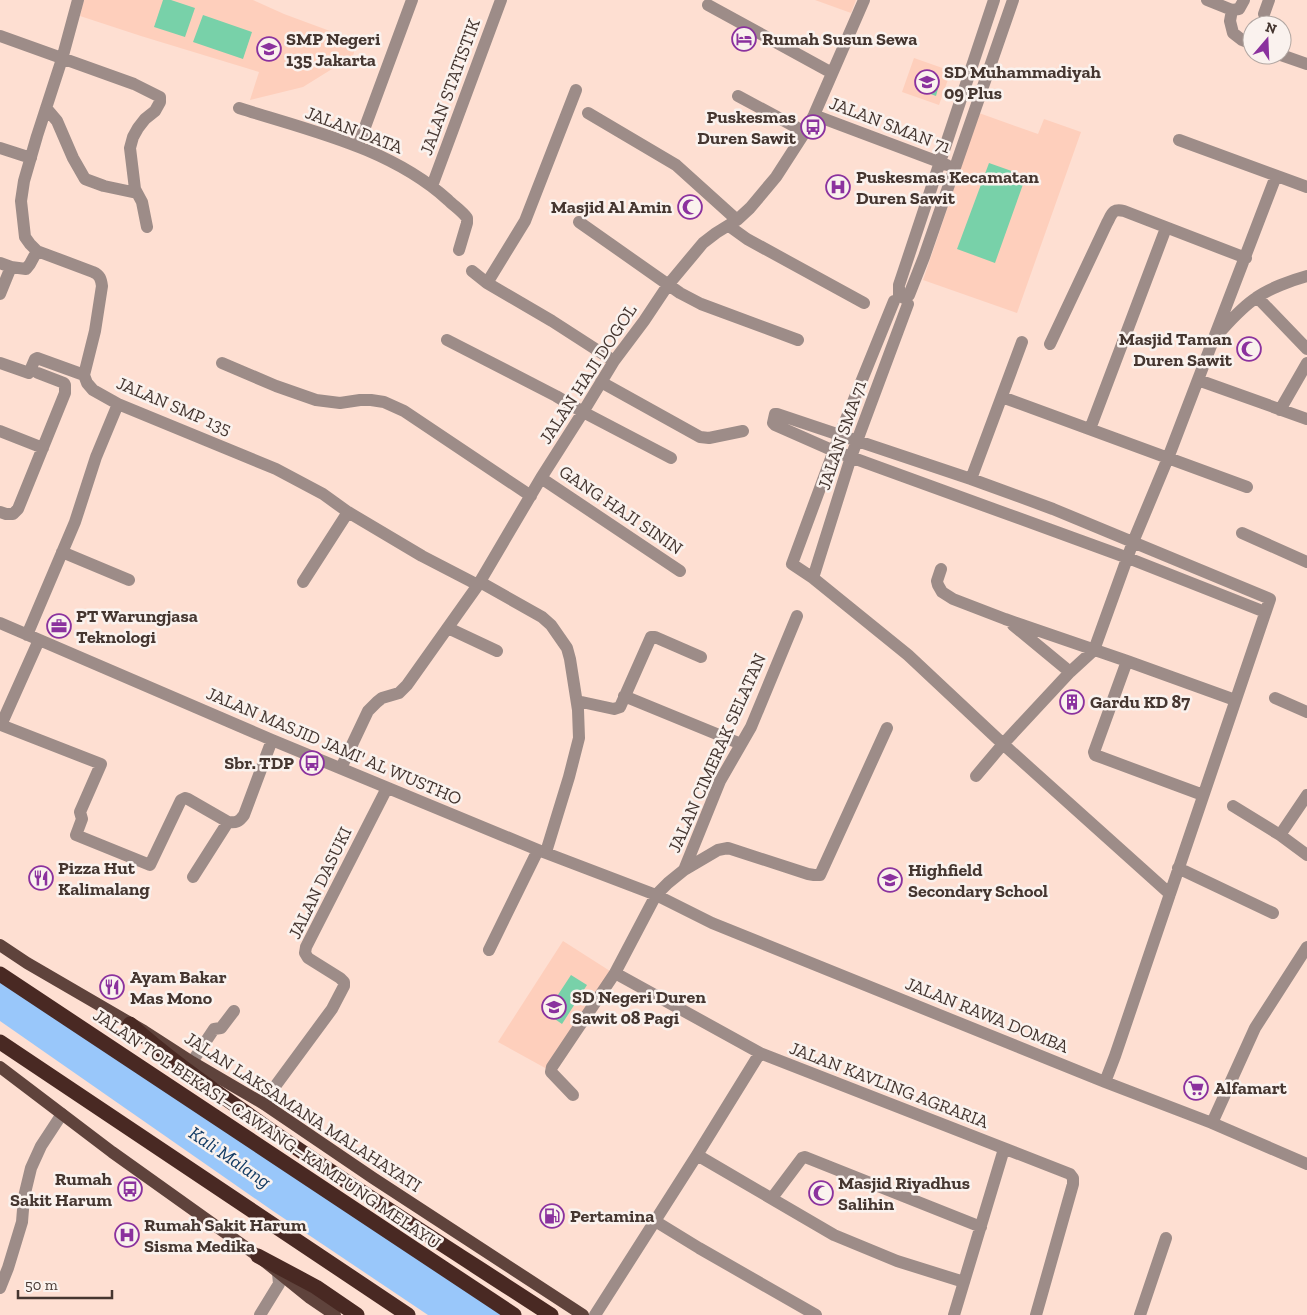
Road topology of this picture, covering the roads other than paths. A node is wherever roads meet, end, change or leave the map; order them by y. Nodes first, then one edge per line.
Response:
1 (78, 0) edge
2 (412, 0) edge
3 (501, 0) edge
4 (864, 0) edge
5 (1012, 0) edge
6 (1206, 0) edge
7 (1244, 0) edge
8 (1269, 0) edge
9 (708, 5) dead end
10 (992, 5) edge
11 (1232, 10) junction
12 (1264, 14) dead end
13 (1007, 16) junction
14 (0, 36) edge
15 (1242, 40) edge
16 (62, 59) junction
17 (1292, 59) edge
18 (1307, 64) edge
19 (832, 74) junction
20 (576, 90) dead end
21 (738, 96) dead end
22 (46, 108) junction
23 (239, 108) dead end
24 (588, 113) dead end
25 (814, 115) junction
26 (805, 132) junction
27 (1179, 140) dead end
28 (358, 146) junction
29 (0, 148) edge
30 (31, 158) junction
31 (939, 162) junction
32 (954, 168) junction
33 (1276, 176) junction
34 (432, 186) junction
35 (1307, 187) edge
36 (137, 193) junction
37 (579, 222) dead end
38 (733, 223) junction
39 (147, 227) dead end
40 (1166, 228) junction
41 (459, 250) dead end
42 (37, 251) junction
43 (1246, 258) junction
44 (5, 265) edge
45 (472, 271) dead end
46 (1307, 276) edge
47 (487, 283) junction
48 (668, 285) junction
49 (0, 294) edge
50 (1257, 297) junction
51 (894, 301) dead end
52 (864, 303) dead end
53 (908, 304) dead end
54 (1215, 337) junction
55 (447, 340) dead end
56 (798, 340) dead end
57 (1022, 342) dead end
58 (1050, 344) dead end
59 (1307, 349) edge
60 (614, 360) junction
61 (0, 363) edge
62 (222, 363) dead end
63 (1307, 363) edge
64 (38, 373) dead end
65 (84, 375) junction
66 (1198, 380) junction
67 (601, 382) junction
68 (1002, 397) junction
69 (118, 404) junction
70 (1280, 410) junction
71 (583, 412) junction
72 (1307, 419) edge
73 (1090, 429) junction
74 (0, 431) edge
75 (743, 431) dead end
76 (840, 434) junction
77 (857, 440) junction
78 (43, 448) junction
79 (834, 451) junction
80 (851, 457) junction
81 (670, 458) dead end
82 (1168, 458) junction
83 (541, 478) junction
84 (971, 479) junction
85 (1246, 487) dead end
86 (531, 496) junction
87 (0, 512) edge
88 (348, 512) junction
89 (1242, 533) dead end
90 (1133, 542) junction
91 (62, 552) junction
92 (1128, 558) junction
93 (1307, 562) edge
94 (1197, 568) junction
95 (941, 569) dead end
96 (680, 571) dead end
97 (813, 578) junction
98 (129, 580) dead end
99 (303, 582) dead end
100 (1192, 583) junction
101 (479, 584) junction
102 (1265, 612) junction
103 (797, 616) dead end
104 (1006, 619) junction
105 (0, 623) edge
106 (448, 628) junction
107 (27, 635) junction
108 (40, 640) junction
109 (1094, 650) junction
110 (497, 651) dead end
111 (701, 657) dead end
112 (1127, 661) junction
113 (1070, 672) junction
114 (624, 696) junction
115 (1275, 698) dead end
116 (1235, 700) junction
117 (577, 701) junction
118 (1307, 712) edge
119 (887, 728) dead end
120 (272, 740) junction
121 (741, 744) junction
122 (1003, 744) junction
123 (341, 768) junction
124 (976, 776) dead end
125 (387, 788) junction
126 (1203, 795) junction
127 (1307, 795) edge
128 (1233, 806) dead end
129 (228, 822) junction
130 (1280, 835) junction
131 (542, 851) junction
132 (1307, 855) edge
133 (1178, 868) junction
134 (684, 870) junction
135 (193, 877) dead end
136 (1170, 894) junction
137 (656, 895) junction
138 (1273, 913) dead end
139 (0, 945) edge
140 (1307, 948) edge
141 (488, 950) dead end
142 (616, 973) junction
143 (0, 974) edge
144 (234, 1011) dead end
145 (130, 1024) junction
146 (0, 1042) edge
147 (760, 1053) junction
148 (192, 1062) junction
149 (0, 1067) edge
150 (1105, 1082) junction
151 (573, 1095) dead end
152 (264, 1104) junction
153 (62, 1114) junction
154 (1212, 1123) junction
155 (1004, 1149) junction
156 (697, 1155) junction
157 (1307, 1164) edge
158 (772, 1198) junction
159 (655, 1221) junction
160 (981, 1227) junction
161 (1166, 1238) dead end
162 (258, 1256) junction
163 (278, 1274) junction
164 (964, 1282) junction
165 (0, 1288) edge
166 (260, 1315) edge
167 (335, 1315) edge
168 (357, 1315) edge
169 (408, 1315) edge
170 (514, 1315) edge
171 (551, 1315) edge
172 (583, 1315) edge
173 (595, 1315) edge
174 (816, 1315) edge
175 (954, 1315) edge
176 (1036, 1315) edge
177 (1140, 1315) edge

1 - 16 street
2 - 28 street
3 - 34 street, JALAN STATISTIK
4 - 19 street, JALAN HAJI DOGOL
5 - 13 street
6 - 11 street
7 - 11 street
8 - 12 street
9 - 19 street
10 - 13 street
10 - 31 street
11 - 15 street
13 - 32 street
14 - 16 street
16 - 22 street
16 - 36 street
17 - 18 street
19 - 25 street, JALAN HAJI DOGOL
20 - 47 street
21 - 26 street
22 - 30 street
22 - 36 street
23 - 28 street, JALAN DATA
24 - 38 street
25 - 26 street, JALAN HAJI DOGOL
25 - 31 street, JALAN SMAN 71
26 - 38 street, JALAN HAJI DOGOL
27 - 33 street
28 - 34 street, JALAN DATA
29 - 30 street
30 - 42 street
31 - 32 street, JALAN SMAN 71
31 - 32 street
33 - 35 street
33 - 43 street
34 - 41 street, JALAN DATA
36 - 39 street
37 - 48 street
38 - 48 street, JALAN HAJI DOGOL
38 - 52 street
40 - 43 street
40 - 58 street
40 - 73 street
42 - 44 street
42 - 65 street
43 - 54 street
44 - 49 street
45 - 47 street
46 - 50 street
47 - 60 street
48 - 56 street
48 - 60 street, JALAN HAJI DOGOL
50 - 54 street
50 - 59 street
51 - 76 street, JALAN SMA 71
53 - 77 street, JALAN SMA 71
54 - 66 street
55 - 71 street
57 - 68 street
60 - 67 street, JALAN HAJI DOGOL
61 - 65 street
62 - 86 street
63 - 70 street
64 - 78 street
65 - 69 street, JALAN SMP 135
66 - 70 street
66 - 82 street
67 - 71 street, JALAN HAJI DOGOL
67 - 75 street
68 - 73 street
68 - 84 street
69 - 88 street, JALAN SMP 135
69 - 91 street
70 - 72 street
71 - 81 street
71 - 83 street, JALAN HAJI DOGOL
73 - 82 street
74 - 78 street
76 - 77 street
76 - 79 street, JALAN SMA 71
76 - 79 street
77 - 80 street, JALAN SMA 71
77 - 84 street
78 - 87 street
79 - 80 street
79 - 97 street, JALAN SMA 71
80 - 92 street
80 - 97 street, JALAN SMA 71
82 - 85 street
82 - 90 street
83 - 86 street, JALAN HAJI DOGOL
83 - 96 street, GANG HAJI SININ
84 - 90 street
86 - 101 street, JALAN HAJI DOGOL
88 - 99 street
88 - 101 street, JALAN SMP 135
89 - 93 street
90 - 92 street
90 - 94 street
91 - 98 street
91 - 107 street
92 - 100 street
92 - 109 street
94 - 100 street
94 - 102 street
95 - 104 street
97 - 122 street
100 - 102 street
101 - 106 street, JALAN HAJI DOGOL
101 - 117 street, JALAN SMP 135
102 - 116 street
103 - 121 street, JALAN CIMERAK SELATAN
104 - 109 street
104 - 113 street
105 - 107 street, JALAN MASJID JAMI' AL WUSTHO
106 - 110 street
106 - 123 street, JALAN HAJI DOGOL
107 - 108 street, JALAN MASJID JAMI' AL WUSTHO
108 - 120 street, JALAN MASJID JAMI' AL WUSTHO
108 - 129 street
109 - 112 street
109 - 113 street
111 - 114 street
112 - 116 street
112 - 126 street
113 - 122 street
114 - 117 street
114 - 121 street
115 - 118 street
116 - 126 street
117 - 131 street, JALAN SMP 135
119 - 134 street
120 - 123 street, JALAN MASJID JAMI' AL WUSTHO
120 - 129 street
121 - 134 street, JALAN CIMERAK SELATAN
122 - 124 street
122 - 136 street
123 - 125 street, JALAN MASJID JAMI' AL WUSTHO
125 - 131 street, JALAN MASJID JAMI' AL WUSTHO
125 - 152 street, JALAN DASUKI
126 - 133 street
127 - 130 street
128 - 130 street
129 - 135 street
130 - 132 street
131 - 137 street, JALAN MASJID JAMI' AL WUSTHO
131 - 141 street, JALAN SMP 135
133 - 136 street
133 - 138 street
134 - 137 street, JALAN CIMERAK SELATAN
136 - 150 street
137 - 142 street
137 - 150 street, JALAN RAWA DOMBA
139 - 145 main road, JALAN LAKSAMANA MALAHAYATI
140 - 154 street
142 - 147 street, JALAN KAVLING AGRARIA
142 - 151 street
143 - 170 highway, JALAN TOL BEKASI–CAWANG–KAMPUNG MELAYU
144 - 148 street
145 - 148 main road, JALAN LAKSAMANA MALAHAYATI
145 - 171 highway
146 - 169 highway
147 - 155 street, JALAN KAVLING AGRARIA
147 - 156 street
148 - 152 main road, JALAN LAKSAMANA MALAHAYATI
149 - 153 main road
150 - 154 street, JALAN RAWA DOMBA
152 - 172 main road, JALAN LAKSAMANA MALAHAYATI
153 - 162 main road
153 - 165 street
154 - 157 street, JALAN RAWA DOMBA
155 - 160 street, JALAN KAVLING AGRARIA
155 - 176 street, JALAN KAVLING AGRARIA
156 - 158 street
156 - 159 street
158 - 160 street
158 - 164 street
159 - 173 street
159 - 174 street
160 - 164 street, JALAN KAVLING AGRARIA
161 - 177 street
162 - 163 main road
162 - 168 highway
163 - 166 street
163 - 167 main road
164 - 175 street, JALAN KAVLING AGRARIA

